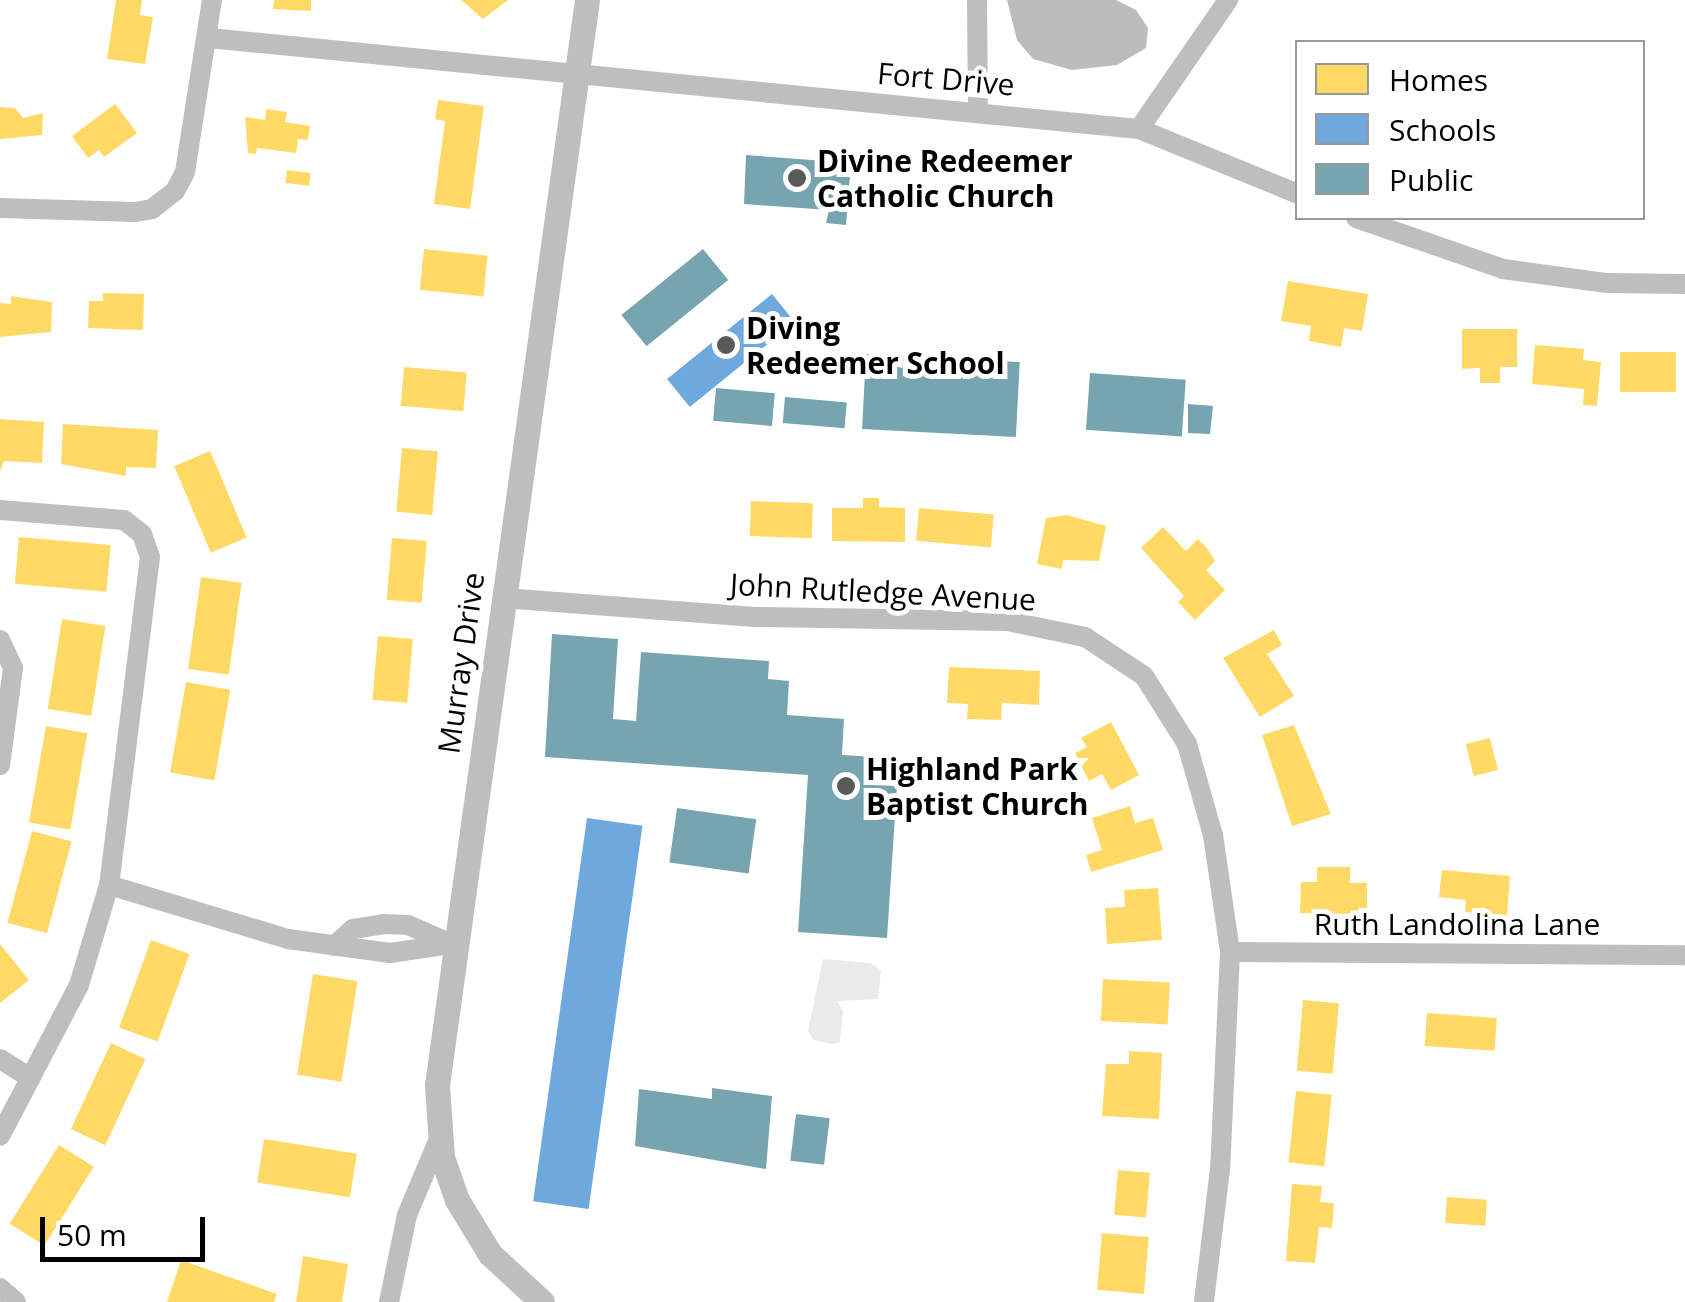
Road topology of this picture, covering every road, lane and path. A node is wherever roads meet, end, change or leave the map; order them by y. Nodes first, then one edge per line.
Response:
1 (212, 0) edge
2 (587, 0) edge
3 (977, 0) edge
4 (1228, 0) edge
5 (209, 38) junction
6 (577, 76) junction
7 (978, 111) junction
8 (1139, 128) junction
9 (1295, 193) edge
10 (0, 208) edge
11 (1362, 220) edge
12 (1685, 284) edge
13 (0, 510) edge
14 (503, 598) junction
15 (0, 640) edge
16 (0, 765) edge
17 (109, 885) junction
18 (452, 944) junction
19 (1230, 952) junction
20 (1685, 955) edge
21 (0, 1059) edge
22 (32, 1078) junction
23 (0, 1136) edge
24 (440, 1137) junction
25 (0, 1288) edge
26 (16, 1302) edge
27 (389, 1302) edge
28 (542, 1302) edge
29 (1204, 1302) edge

1 - 5 street
2 - 6 street, Murray Drive
3 - 7 street
4 - 8 street
5 - 6 street, Fort Drive
5 - 10 street
6 - 7 street, Fort Drive
6 - 14 street, Murray Drive
7 - 8 street, Fort Drive
8 - 9 street, Fort Drive
11 - 12 street
13 - 17 street
14 - 18 street, Murray Drive
14 - 19 street, John Rutledge Avenue
15 - 16 street
17 - 18 street
17 - 22 street
18 - 24 street, Murray Drive
19 - 20 street, Ruth Landolina Lane
19 - 29 street, John Rutledge Avenue
21 - 22 street
22 - 23 street
24 - 27 street
24 - 28 street, Murray Drive
25 - 26 street

